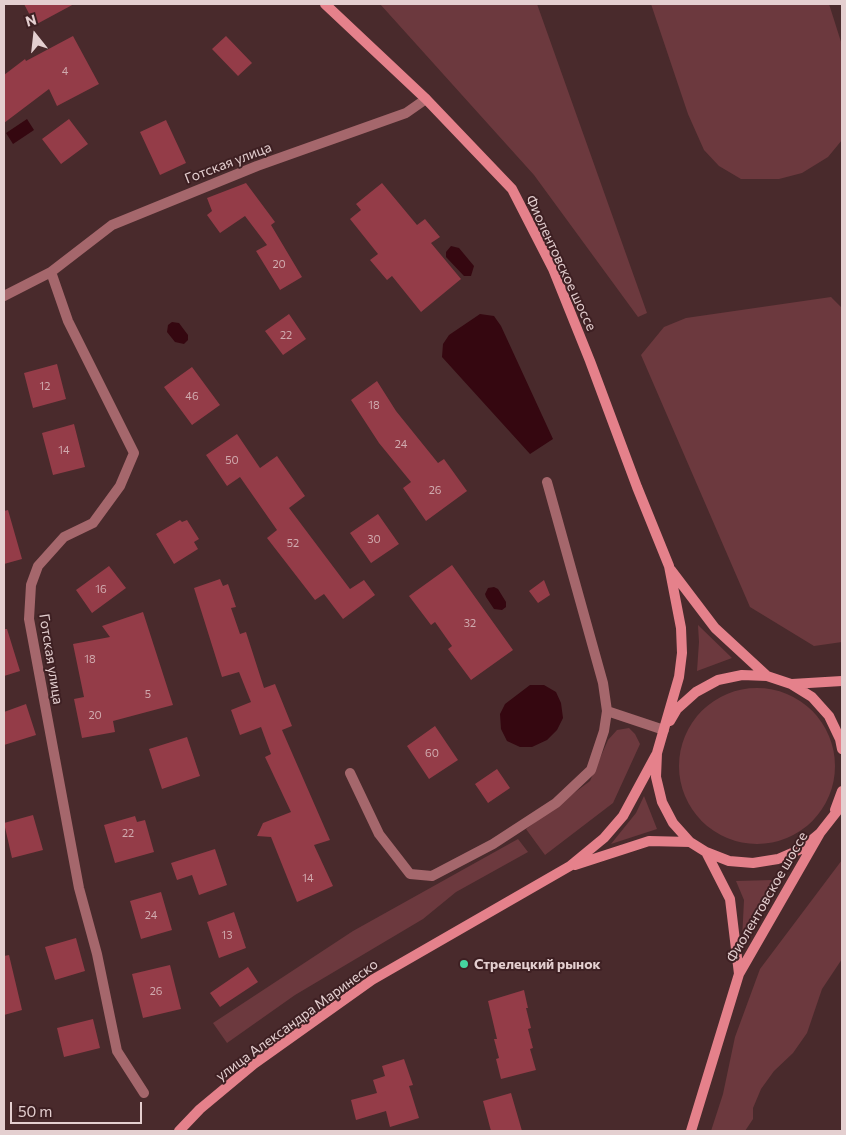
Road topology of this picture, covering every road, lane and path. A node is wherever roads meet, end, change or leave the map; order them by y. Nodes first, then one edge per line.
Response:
1 (325, 4) edge
2 (426, 99) junction
3 (51, 272) junction
4 (4, 296) edge
5 (547, 482) dead end
6 (669, 566) junction
7 (767, 676) junction
8 (842, 681) edge
9 (791, 684) junction
10 (607, 711) junction
11 (664, 730) junction
12 (842, 750) edge
13 (657, 752) junction
14 (350, 773) dead end
15 (842, 791) edge
16 (842, 805) edge
17 (834, 814) junction
18 (820, 833) junction
19 (690, 842) junction
20 (706, 852) junction
21 (570, 866) junction
22 (739, 974) junction
23 (144, 1093) dead end
24 (179, 1131) edge
25 (691, 1131) edge

1 - 2 main road, Фиолентовское шоссе
2 - 3 street, Готская улица
2 - 6 main road, Фиолентовское шоссе
3 - 4 street, Готская улица
3 - 23 street, Готская улица
5 - 10 street
6 - 7 main road, Фиолентовское шоссе
6 - 11 main road, Фиолентовское шоссе
7 - 9 main road, Фиолентовское шоссе
7 - 11 main road, Фиолентовское шоссе
8 - 9 main road, Фиолентовское шоссе
9 - 12 main road, Фиолентовское шоссе
10 - 11 street
10 - 14 street
11 - 13 main road, Фиолентовское шоссе
13 - 19 main road, Фиолентовское шоссе
13 - 21 main road, улица Александра Маринеско
15 - 17 main road, Фиолентовское шоссе
16 - 17 main road, Фиолентовское шоссе
17 - 18 main road, Фиолентовское шоссе
18 - 20 main road, Фиолентовское шоссе
18 - 22 main road, Фиолентовское шоссе
19 - 20 main road, Фиолентовское шоссе
19 - 21 main road, улица Александра Маринеско
20 - 22 main road, Фиолентовское шоссе
21 - 24 main road, улица Александра Маринеско
22 - 25 main road, Фиолентовское шоссе

